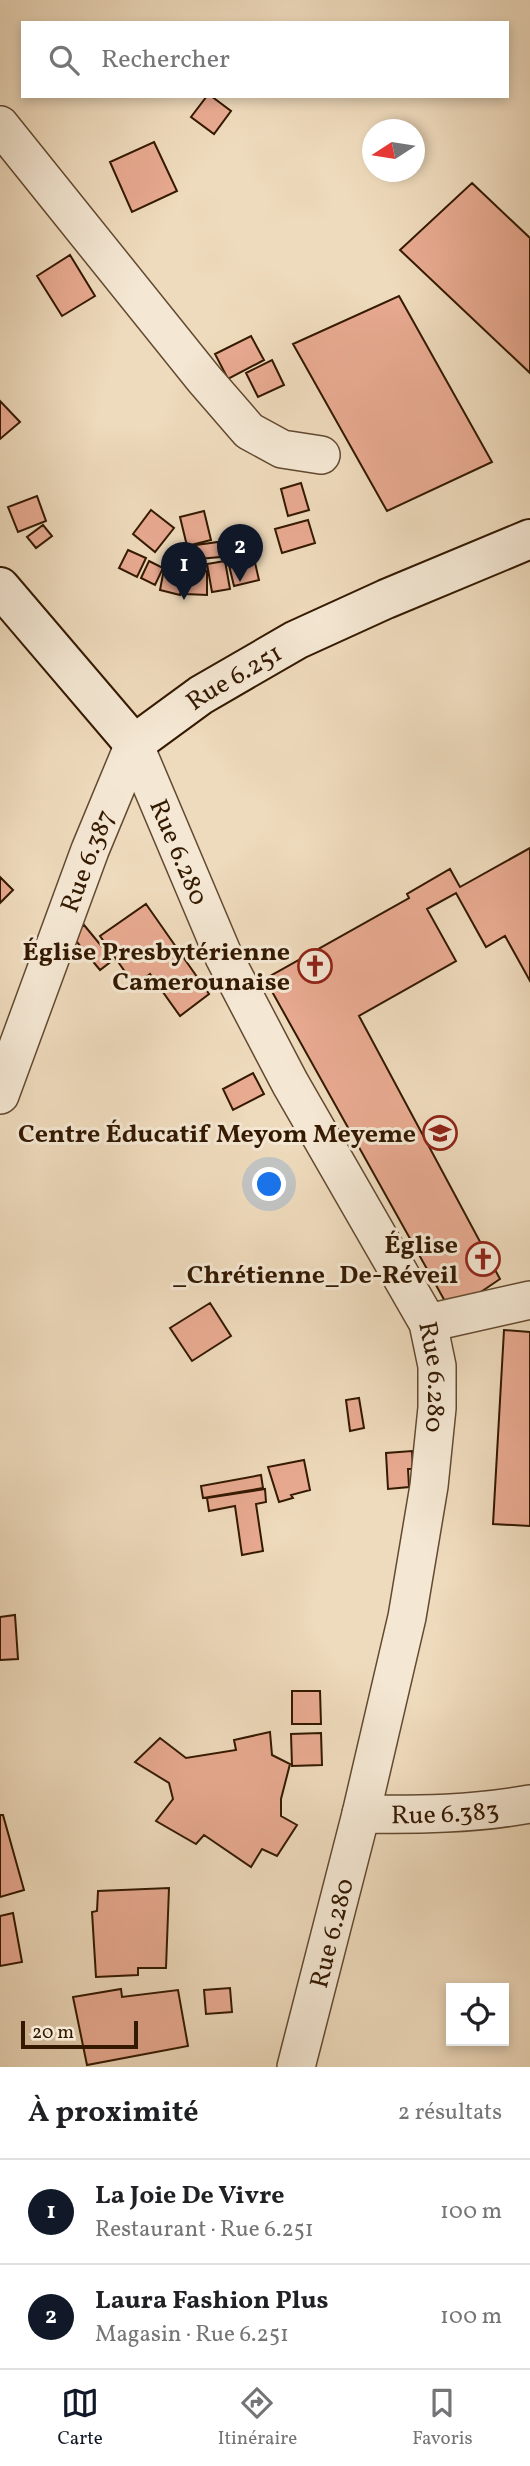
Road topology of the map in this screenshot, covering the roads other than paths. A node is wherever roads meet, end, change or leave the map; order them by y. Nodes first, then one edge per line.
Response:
1 (0, 125) edge
2 (321, 455) dead end
3 (530, 539) edge
4 (0, 587) edge
5 (134, 744) junction
6 (0, 1095) edge
7 (530, 1300) edge
8 (428, 1323) junction
9 (530, 1804) edge
10 (361, 1814) junction
11 (296, 2067) edge

1 - 2 street
3 - 5 main road, Rue 6.251
4 - 5 main road
5 - 6 street, Rue 6.387
5 - 8 street, Rue 6.280
7 - 8 street
8 - 10 street, Rue 6.280
9 - 10 street, Rue 6.383
10 - 11 street, Rue 6.280

